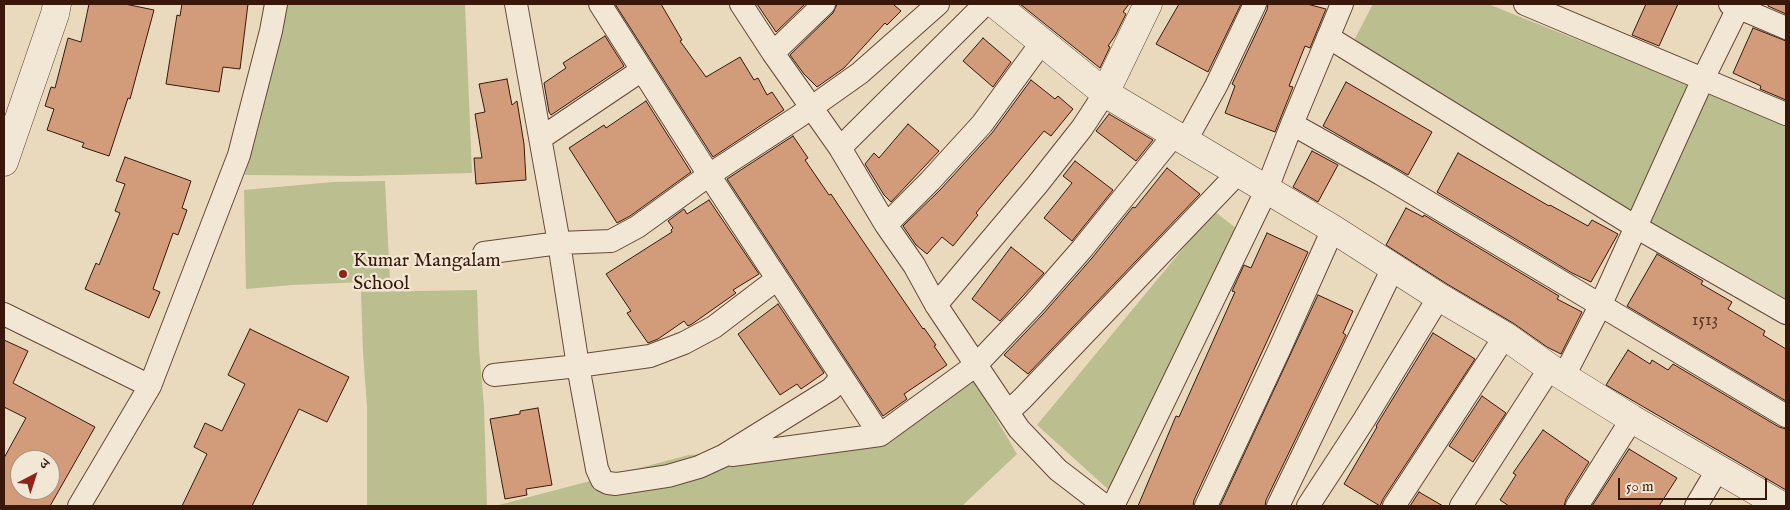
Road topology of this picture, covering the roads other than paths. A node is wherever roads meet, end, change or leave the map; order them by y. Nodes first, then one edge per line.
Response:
1 (57, 4) edge
2 (276, 4) edge
3 (516, 4) edge
4 (600, 4) edge
5 (741, 4) edge
6 (824, 4) edge
7 (938, 4) edge
8 (986, 4) edge
9 (994, 4) edge
10 (1148, 4) edge
11 (1255, 4) edge
12 (1342, 4) edge
13 (1525, 4) edge
14 (1736, 5) edge
15 (1786, 28) edge
16 (1328, 37) junction
17 (1042, 42) junction
18 (773, 53) junction
19 (642, 70) junction
20 (1703, 79) junction
21 (1105, 93) junction
22 (812, 107) junction
23 (1786, 114) edge
24 (1292, 124) junction
25 (541, 138) junction
26 (1180, 138) junction
27 (840, 148) junction
28 (4, 162) edge
29 (1238, 173) junction
30 (709, 175) junction
31 (1266, 191) junction
32 (886, 225) junction
33 (1636, 227) junction
34 (1333, 229) junction
35 (559, 243) junction
36 (484, 253) dead end
37 (1393, 268) junction
38 (778, 279) junction
39 (1439, 297) junction
40 (936, 305) junction
41 (1600, 306) junction
42 (1786, 313) edge
43 (4, 314) edge
44 (1505, 336) junction
45 (976, 365) junction
46 (578, 366) junction
47 (1557, 372) junction
48 (840, 374) junction
49 (494, 375) dead end
50 (150, 386) junction
51 (1008, 412) junction
52 (1786, 416) edge
53 (1632, 419) junction
54 (880, 435) junction
55 (723, 456) junction
56 (1718, 469) junction
57 (78, 506) edge
58 (1105, 506) edge
59 (1113, 506) edge
60 (1206, 506) edge
61 (1278, 506) edge
62 (1308, 506) edge
63 (1394, 506) edge
64 (1461, 506) edge
65 (1577, 506) edge
66 (1696, 506) edge
67 (1781, 506) edge

1 - 28 street
2 - 50 street
3 - 25 street
4 - 19 street
5 - 18 street
6 - 18 street
7 - 22 street
8 - 27 street
9 - 17 street
10 - 21 street
11 - 26 street
12 - 16 street
13 - 20 street
14 - 15 street
14 - 20 street
16 - 24 street
16 - 33 street
17 - 21 street
17 - 32 street
18 - 22 street
19 - 25 street
19 - 30 street
20 - 23 street
20 - 33 street
21 - 26 street
21 - 40 street
22 - 27 street
22 - 30 street
24 - 31 street
24 - 41 street
25 - 35 street
26 - 29 street
26 - 45 street
27 - 32 street
29 - 31 street
29 - 51 street
30 - 35 street
30 - 38 street
31 - 34 street
31 - 59 street
32 - 40 street
33 - 41 street
33 - 42 street
34 - 37 street
34 - 60 street
35 - 36 street
35 - 46 street
37 - 39 street
37 - 61 street
38 - 46 street
38 - 48 street
39 - 44 street
39 - 62 street
40 - 45 street
41 - 47 street
41 - 52 street
43 - 50 street
44 - 47 street
44 - 63 street
45 - 51 street
45 - 54 street
46 - 49 street
46 - 55 street
47 - 53 street
47 - 64 street
48 - 54 street
48 - 55 street
50 - 57 street
51 - 58 street
53 - 56 street
53 - 65 street
54 - 55 street
56 - 66 street
56 - 67 street

